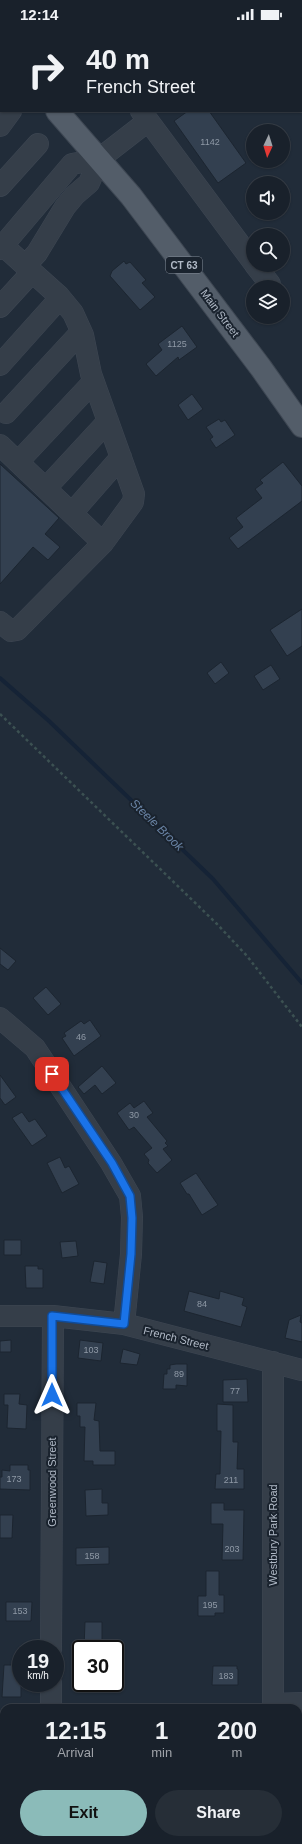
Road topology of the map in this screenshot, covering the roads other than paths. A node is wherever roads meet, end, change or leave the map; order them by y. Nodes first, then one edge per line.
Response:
1 (10, 112) edge
2 (59, 112) edge
3 (144, 116) edge
4 (0, 126) edge
5 (38, 144) dead end
6 (99, 159) junction
7 (0, 186) edge
8 (1, 246) edge
9 (246, 253) edge
10 (28, 269) junction
11 (261, 272) edge
12 (267, 280) edge
13 (60, 298) junction
14 (0, 307) edge
15 (81, 332) junction
16 (0, 365) edge
17 (93, 382) junction
18 (2, 413) edge
19 (108, 421) junction
20 (302, 426) edge
21 (0, 445) edge
22 (121, 457) junction
23 (18, 462) junction
24 (46, 488) junction
25 (72, 513) junction
26 (103, 543) junction
27 (0, 622) edge
28 (0, 1018) edge
29 (0, 1316) edge
30 (52, 1316) junction
31 (124, 1324) junction
32 (273, 1362) junction
33 (302, 1370) edge
34 (51, 1640) edge
35 (51, 1692) edge
36 (51, 1704) edge
37 (273, 1704) edge

1 - 4 street
2 - 6 main road, Main Street / CT 63
3 - 6 street
3 - 9 street
5 - 7 street
6 - 8 street
6 - 10 street
6 - 20 main road, Main Street / CT 63
8 - 10 street
10 - 13 street
10 - 14 street
11 - 12 street
13 - 15 street
13 - 16 street
15 - 17 street
15 - 18 street
17 - 19 street
17 - 23 street
19 - 22 street
19 - 24 street
21 - 23 street
22 - 25 street
22 - 26 street
23 - 24 street
24 - 25 street
25 - 26 street
26 - 27 street
28 - 31 street
29 - 30 street, French Street
30 - 31 street, French Street
30 - 34 street, Greenwood Street
31 - 32 street, French Street
32 - 33 street, French Street
32 - 37 street, Westbury Park Road
35 - 36 street

